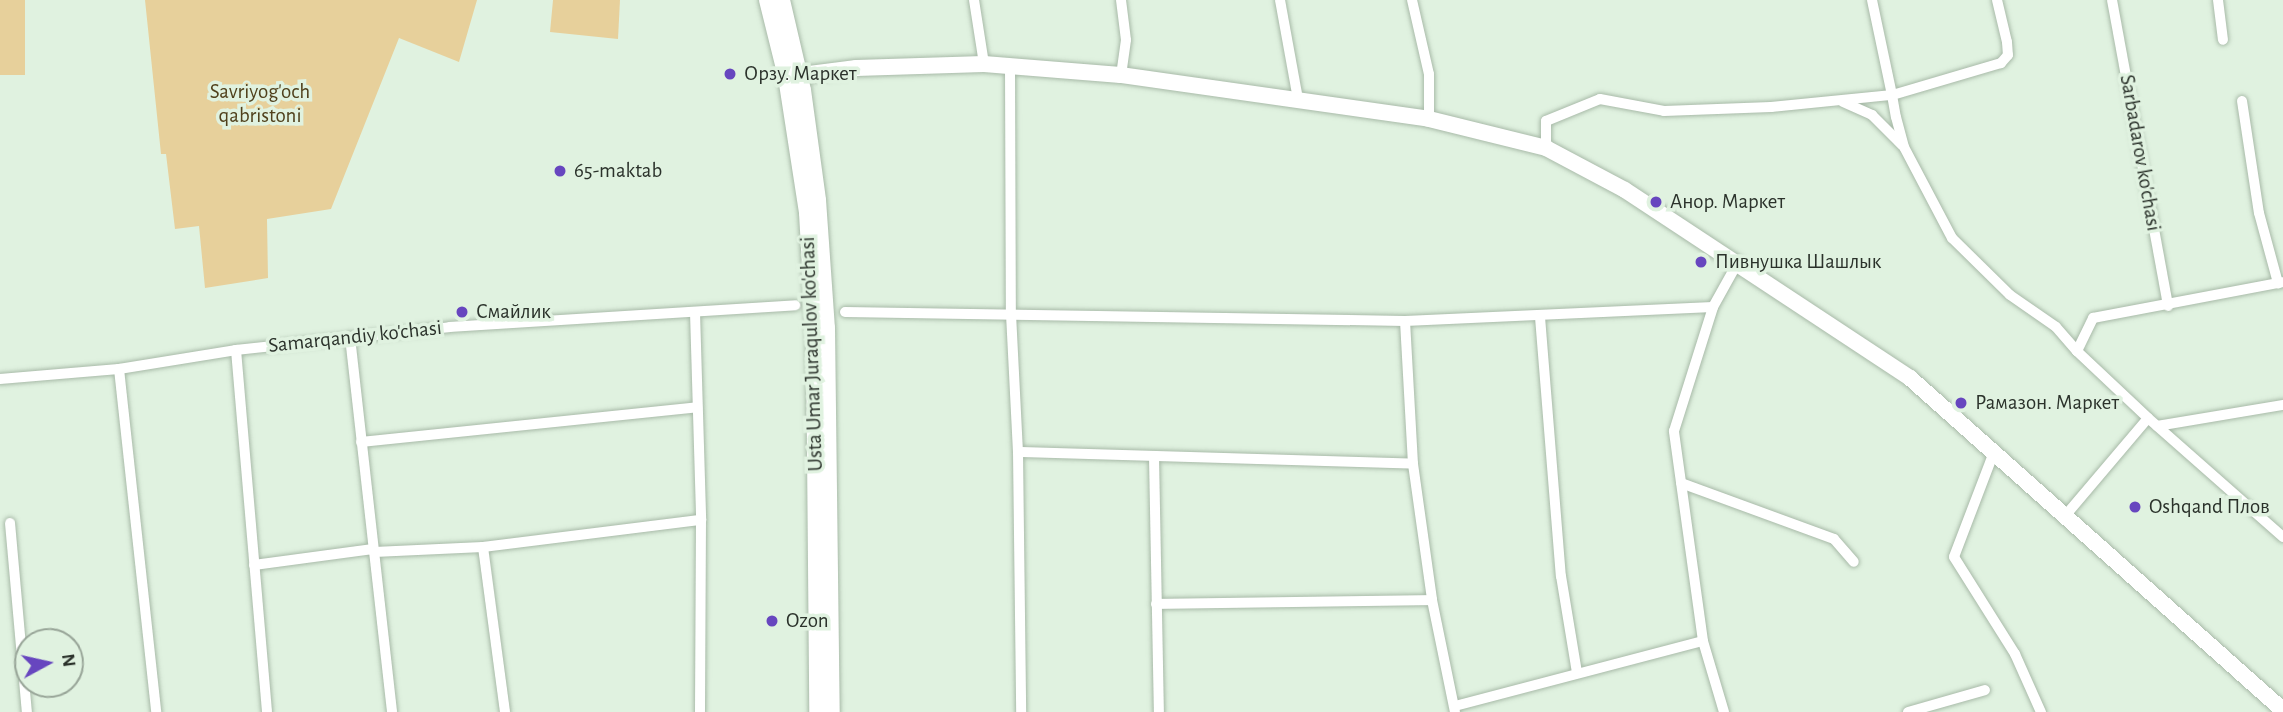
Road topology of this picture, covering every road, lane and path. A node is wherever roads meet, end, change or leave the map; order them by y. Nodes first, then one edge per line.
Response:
1 (767, 0) edge
2 (782, 0) edge
3 (974, 0) edge
4 (1121, 0) edge
5 (1280, 0) edge
6 (1412, 0) edge
7 (1872, 0) edge
8 (1997, 0) edge
9 (2112, 0) edge
10 (2218, 0) edge
11 (2223, 40) dead end
12 (984, 64) junction
13 (1010, 67) junction
14 (1121, 75) junction
15 (793, 76) junction
16 (1892, 95) junction
17 (1298, 99) junction
18 (1840, 100) junction
19 (2242, 101) dead end
20 (1429, 119) junction
21 (1904, 147) junction
22 (1546, 148) junction
23 (1738, 262) junction
24 (2280, 282) edge
25 (795, 305) dead end
26 (2168, 306) junction
27 (1713, 307) junction
28 (695, 312) junction
29 (845, 312) dead end
30 (1011, 314) junction
31 (1539, 317) junction
32 (1405, 321) junction
33 (349, 337) junction
34 (236, 350) junction
35 (2077, 351) junction
36 (119, 369) junction
37 (0, 379) edge
38 (2283, 405) edge
39 (697, 407) junction
40 (2152, 422) junction
41 (362, 442) junction
42 (1018, 452) junction
43 (1994, 452) junction
44 (1154, 457) junction
45 (1413, 464) junction
46 (1681, 483) junction
47 (2066, 516) junction
48 (701, 520) junction
49 (10, 523) dead end
50 (2283, 537) edge
51 (483, 547) junction
52 (374, 551) junction
53 (1854, 562) dead end
54 (254, 565) junction
55 (1432, 600) junction
56 (1156, 604) junction
57 (1703, 641) junction
58 (1577, 673) junction
59 (1985, 690) dead end
60 (1455, 709) edge
61 (2283, 709) edge
62 (27, 712) edge
63 (156, 712) edge
64 (267, 712) edge
65 (392, 712) edge
66 (505, 712) edge
67 (700, 712) edge
68 (817, 712) edge
69 (832, 712) edge
70 (1021, 712) edge
71 (1159, 712) edge
72 (1724, 712) edge
73 (1908, 712) edge
74 (2041, 712) edge

1 - 15 main road, Usta Umar Juraqulov ko'chasi
2 - 15 main road, Usta Umar Juraqulov ko'chasi
3 - 12 street
4 - 14 street
5 - 17 street
6 - 20 street
7 - 16 street
8 - 16 street
9 - 26 street, Sarbadarov ko'chasi
10 - 11 street
12 - 13 main road
12 - 15 main road
13 - 14 main road
13 - 30 street
14 - 17 main road
15 - 68 main road, Usta Umar Juraqulov ko'chasi
15 - 69 main road, Usta Umar Juraqulov ko'chasi
16 - 18 street
16 - 21 street
17 - 20 main road
18 - 21 street
18 - 22 street
19 - 24 street
20 - 22 main road
21 - 35 street
22 - 23 main road
23 - 27 street
23 - 43 main road
24 - 26 street
25 - 28 street, Samarqandiy ko'chasi
26 - 35 street
27 - 31 street
27 - 46 street
28 - 33 street, Samarqandiy ko'chasi
28 - 39 street
29 - 30 street
30 - 32 street
30 - 42 street
31 - 32 street
31 - 58 street
32 - 45 street
33 - 34 street, Samarqandiy ko'chasi
33 - 41 street
34 - 36 street, Samarqandiy ko'chasi
34 - 54 street
35 - 40 street
36 - 37 street, Samarqandiy ko'chasi
36 - 63 street
38 - 40 street
39 - 41 street
39 - 48 street
40 - 47 street
40 - 50 street
41 - 52 street
42 - 44 street
42 - 70 street
43 - 47 main road
43 - 74 street
44 - 45 street
44 - 56 street
45 - 55 street
46 - 53 street
46 - 57 street
47 - 61 main road
48 - 51 street
48 - 67 street
49 - 62 street
51 - 52 street
51 - 66 street
52 - 54 street
52 - 65 street
54 - 64 street
55 - 56 street
55 - 60 street
56 - 71 street
57 - 58 street
57 - 72 street
58 - 60 street
59 - 73 street

